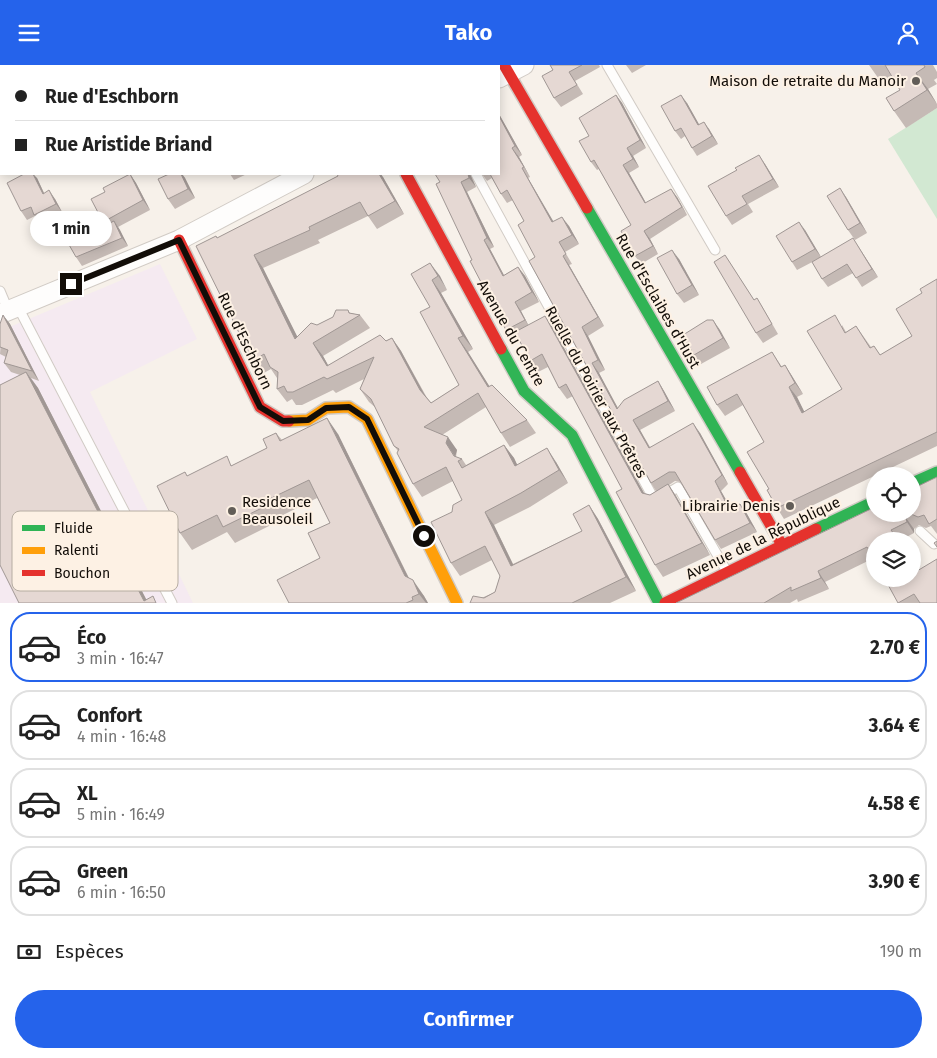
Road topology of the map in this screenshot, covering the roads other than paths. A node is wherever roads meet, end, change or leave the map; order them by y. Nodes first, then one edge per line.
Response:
1 (607, 65) edge
2 (508, 70) edge
3 (298, 175) edge
4 (407, 175) edge
5 (477, 175) edge
6 (179, 240) junction
7 (715, 250) dead end
8 (0, 291) edge
9 (9, 310) edge
10 (937, 472) edge
11 (921, 479) edge
12 (866, 505) edge
13 (121, 511) edge
14 (920, 531) dead end
15 (934, 544) edge
16 (782, 545) junction
17 (727, 573) junction
18 (165, 591) edge
19 (172, 603) edge
20 (457, 603) edge
21 (659, 603) edge
22 (664, 603) edge

1 - 7 lane
2 - 16 street, Rue d'Esclaibes d'Hust
3 - 6 street
4 - 21 street, Avenue du Centre
5 - 17 lane, Ruelle du Poirier aux Prêtres
6 - 9 street
6 - 20 street, Rue d'Eschborn
8 - 9 lane
9 - 13 lane
10 - 11 street
12 - 16 street, Avenue de la République
14 - 15 lane
16 - 17 street, Avenue de la République
17 - 22 street, Avenue de la République
18 - 19 lane

